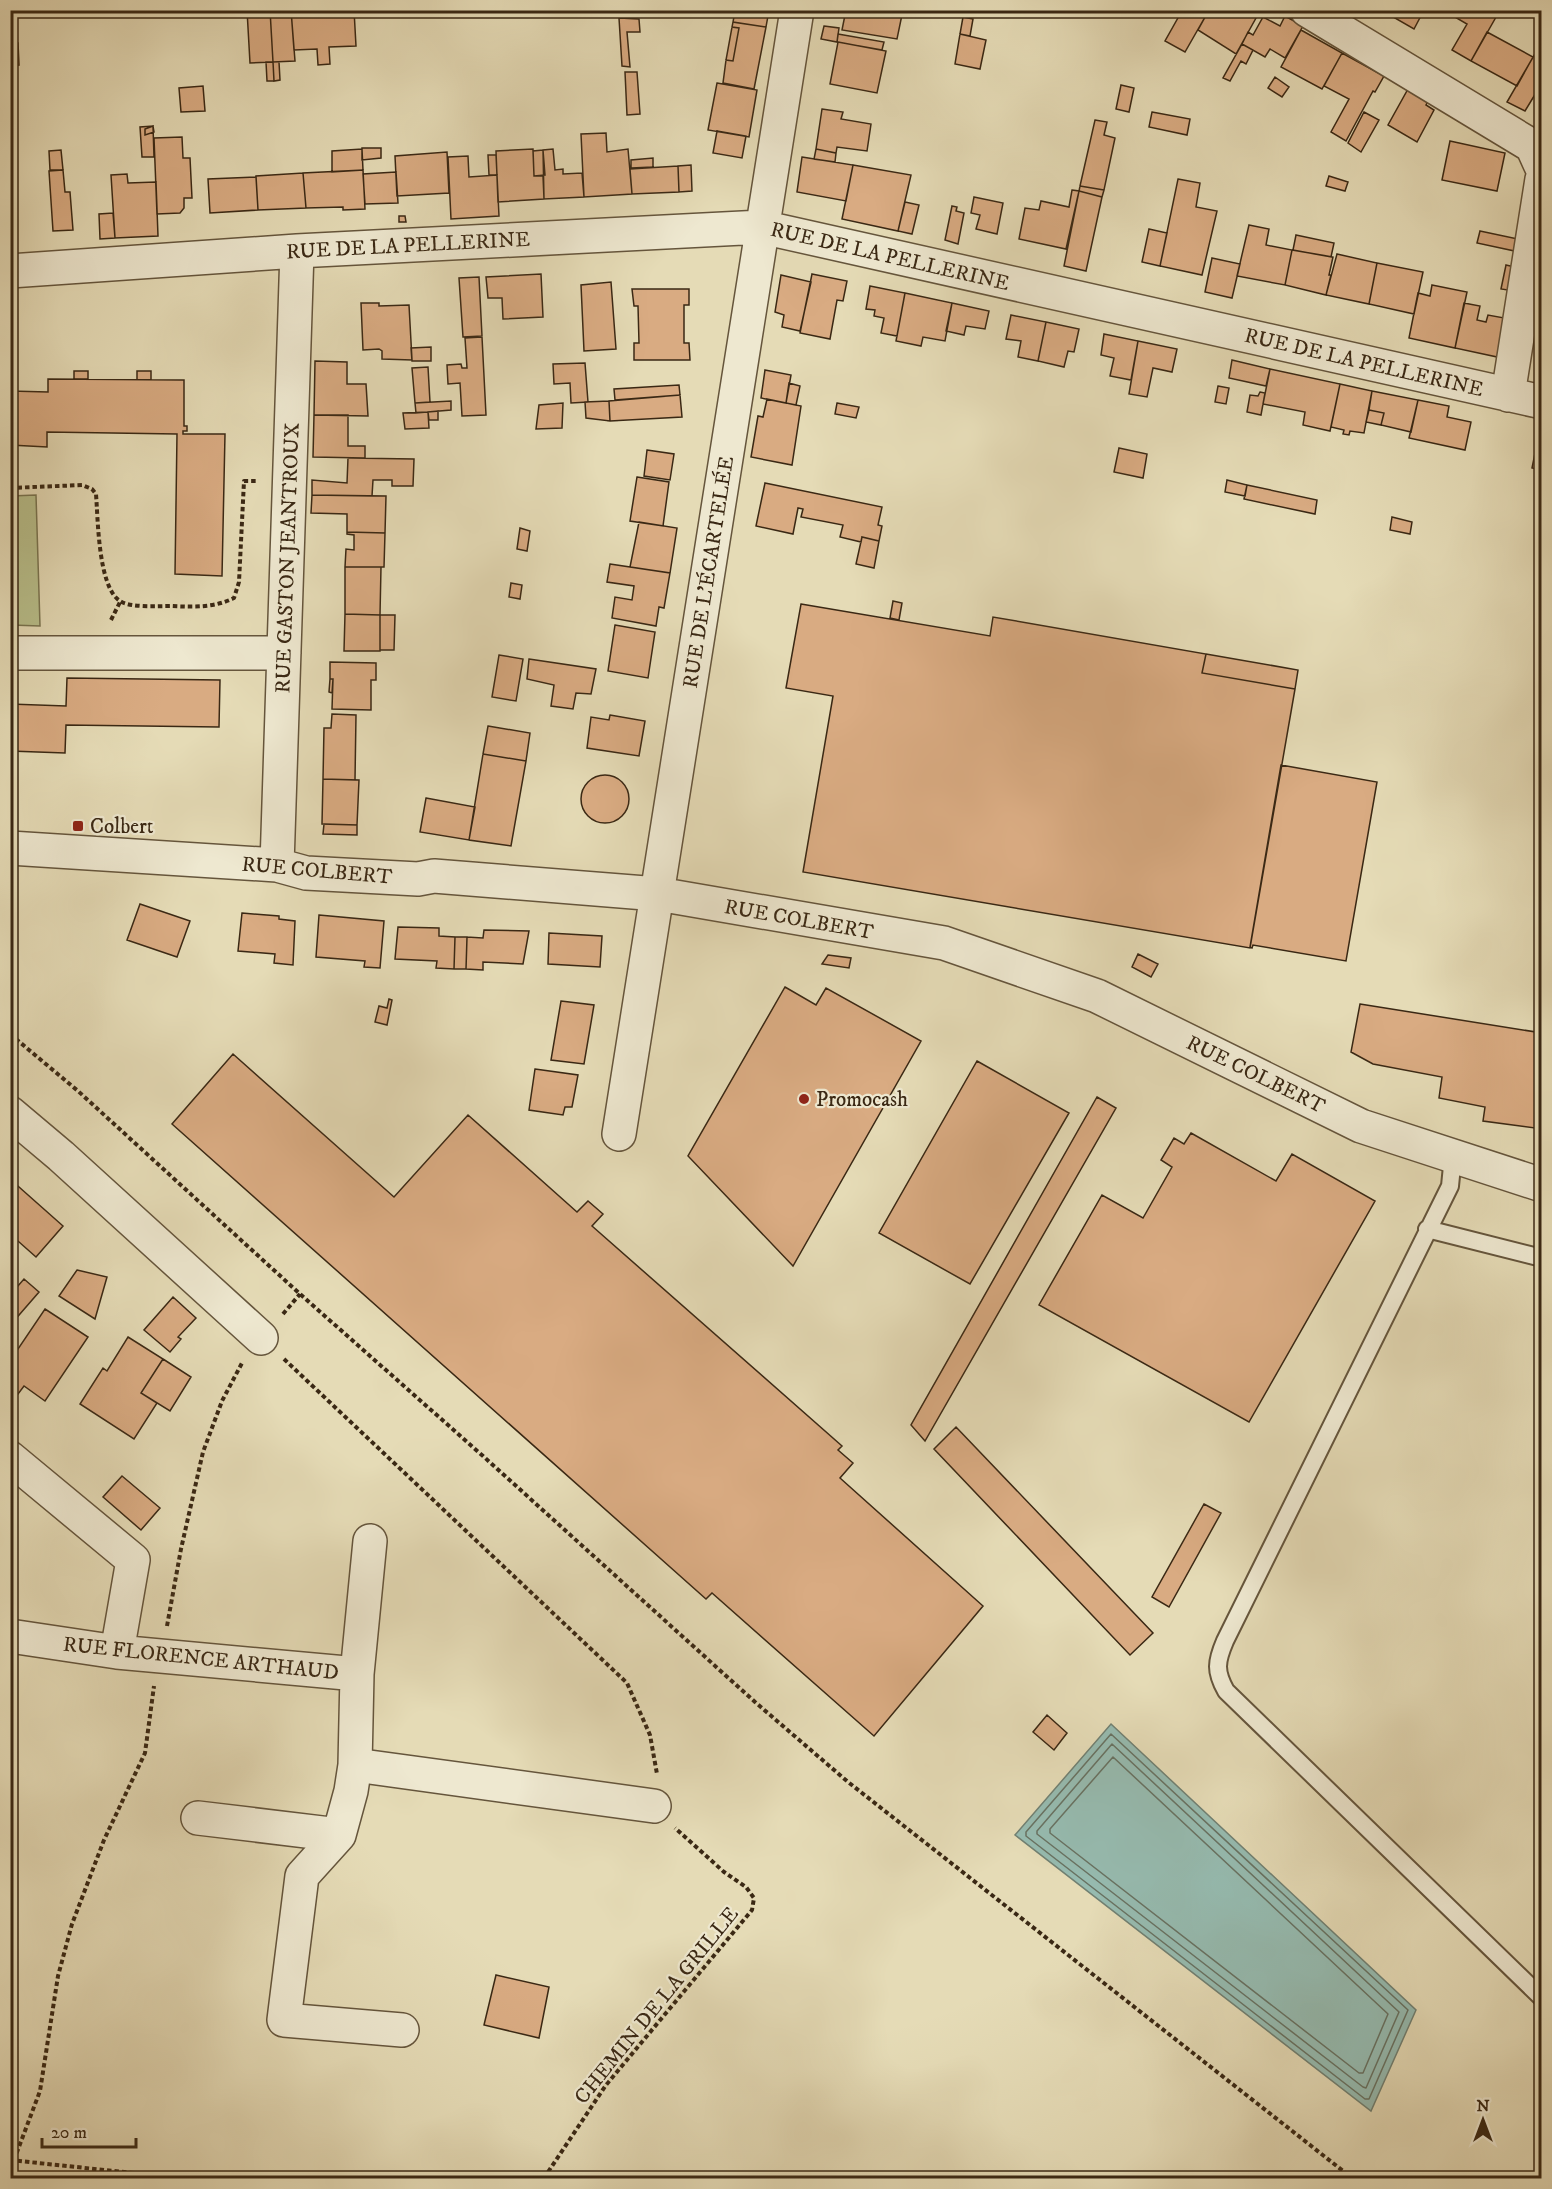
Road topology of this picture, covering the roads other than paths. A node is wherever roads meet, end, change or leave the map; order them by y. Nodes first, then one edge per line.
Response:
1 (797, 10) edge
2 (1306, 10) edge
3 (1542, 168) edge
4 (1542, 179) edge
5 (762, 227) junction
6 (297, 251) junction
7 (10, 271) edge
8 (1508, 395) junction
9 (1542, 402) edge
10 (10, 653) edge
11 (285, 653) junction
12 (10, 848) edge
13 (278, 865) junction
14 (658, 894) junction
15 (10, 1113) edge
16 (619, 1134) dead end
17 (1453, 1156) junction
18 (1542, 1185) edge
19 (1427, 1229) junction
20 (1542, 1258) edge
21 (261, 1338) road end
22 (10, 1458) edge
23 (370, 1541) dead end
24 (10, 1636) edge
25 (117, 1652) junction
26 (357, 1674) junction
27 (355, 1765) junction
28 (662, 1804) road end
29 (198, 1818) dead end
30 (339, 1835) junction
31 (1542, 1998) edge
32 (402, 2030) dead end

1 - 5 street, RUE DE L'ÉCARTELÉE
2 - 3 street
4 - 8 street
5 - 6 street, RUE DE LA PELLERINE
5 - 8 street, RUE DE LA PELLERINE
5 - 14 street, RUE DE L'ÉCARTELÉE
6 - 7 street, RUE DE LA PELLERINE
6 - 11 street, RUE GASTON JEANTROUX
8 - 9 street, RUE DE LA PELLERINE
10 - 11 street
11 - 13 street, RUE GASTON JEANTROUX
12 - 13 street, RUE COLBERT
13 - 14 street, RUE COLBERT
14 - 16 street, RUE DE L'ÉCARTELÉE
14 - 17 street, RUE COLBERT
15 - 21 street
17 - 18 street, RUE COLBERT
17 - 19 lane
19 - 20 lane
19 - 31 lane
22 - 25 street
23 - 26 street
24 - 25 street, RUE FLORENCE ARTHAUD
25 - 26 street, RUE FLORENCE ARTHAUD
26 - 27 street, RUE FLORENCE ARTHAUD
27 - 28 street
27 - 30 street, RUE FLORENCE ARTHAUD
29 - 30 street
30 - 32 street

